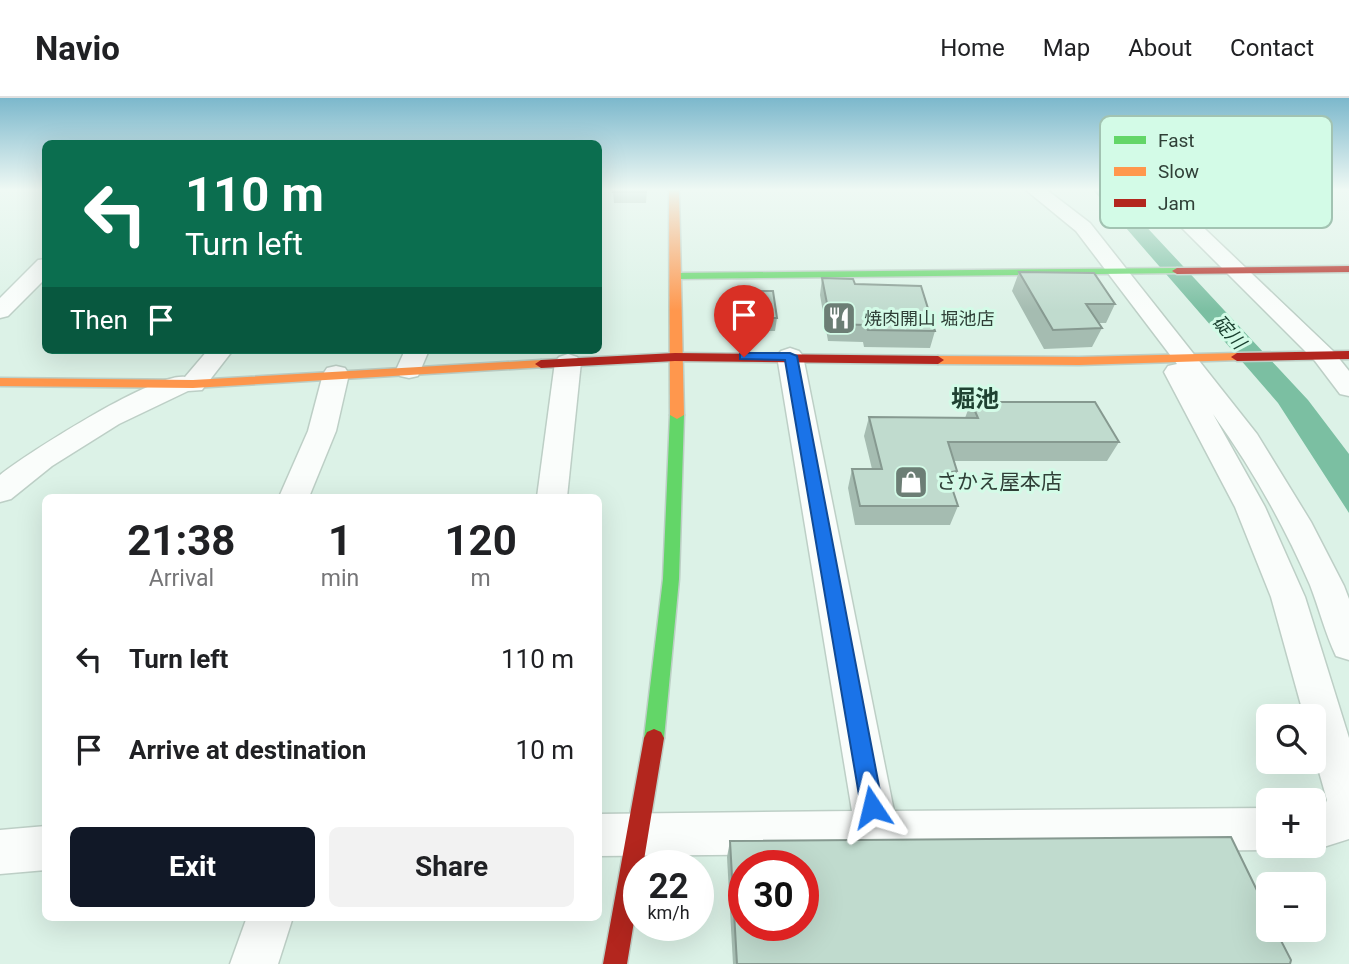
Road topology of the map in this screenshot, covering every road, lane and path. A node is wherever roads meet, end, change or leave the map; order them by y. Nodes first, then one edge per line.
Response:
1 (675, 230) edge
2 (1086, 230) edge
3 (1192, 230) edge
4 (42, 269) edge
5 (1349, 269) edge
6 (1230, 270) junction
7 (1120, 271) junction
8 (676, 276) junction
9 (0, 311) edge
10 (217, 354) edge
11 (790, 356) junction
12 (675, 357) junction
13 (1335, 357) edge
14 (1183, 359) junction
15 (413, 360) edge
16 (568, 362) junction
17 (336, 374) junction
18 (0, 382) edge
19 (187, 384) junction
20 (1349, 388) edge
21 (0, 491) edge
22 (295, 494) edge
23 (552, 494) edge
24 (1349, 645) edge
25 (1326, 826) edge
26 (1256, 829) edge
27 (877, 833) junction
28 (619, 835) edge
29 (42, 848) edge
30 (0, 852) edge
31 (269, 921) edge
32 (254, 964) edge
33 (615, 964) edge

1 - 8 street
2 - 7 street
3 - 6 street
4 - 9 street
5 - 6 street
6 - 7 street
6 - 13 street
7 - 8 street
7 - 14 street
8 - 12 street
10 - 19 street
11 - 12 street
11 - 14 street
11 - 27 street
12 - 16 street
12 - 28 street
13 - 14 street
13 - 20 street
14 - 24 street
14 - 25 street
15 - 16 street
15 - 17 street
16 - 23 street
17 - 19 street
17 - 22 street
18 - 19 street
19 - 21 street
26 - 27 street
27 - 28 street
28 - 33 street
29 - 30 street
31 - 32 street

